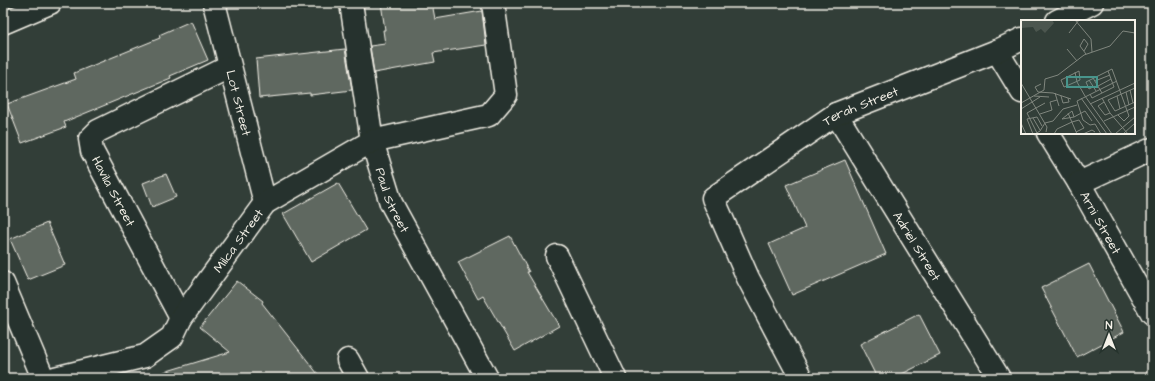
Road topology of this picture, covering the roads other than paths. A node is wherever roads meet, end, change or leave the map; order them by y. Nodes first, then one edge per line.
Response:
1 (50, 3) edge
2 (214, 3) edge
3 (351, 3) edge
4 (493, 3) edge
5 (1092, 3) edge
6 (1059, 20) edge
7 (3, 23) edge
8 (1021, 40) edge
9 (997, 52) junction
10 (229, 67) junction
11 (1021, 90) edge
12 (836, 114) junction
13 (1049, 134) edge
14 (372, 141) junction
15 (1152, 148) edge
16 (1079, 183) junction
17 (265, 203) junction
18 (557, 256) dead end
19 (3, 283) edge
20 (1152, 313) edge
21 (181, 318) junction
22 (43, 378) edge
23 (55, 378) edge
24 (487, 378) edge
25 (615, 378) edge
26 (800, 378) edge
27 (998, 378) edge

1 - 7 street
2 - 10 street, Lot Street
3 - 14 street, Paul Street
4 - 14 street, Milca Street
5 - 6 street
8 - 9 street, Terah Street
9 - 11 street
9 - 12 street, Terah Street
10 - 17 street, Lot Street
10 - 21 street, Havila Street
12 - 26 street, Terah Street
12 - 27 street, Adriel Street
13 - 16 street, Arni Street
14 - 17 street, Milca Street
14 - 24 street, Paul Street
15 - 16 street
16 - 20 street, Arni Street
17 - 21 street, Milca Street
18 - 25 street
19 - 22 street
21 - 23 street, Milca Street

